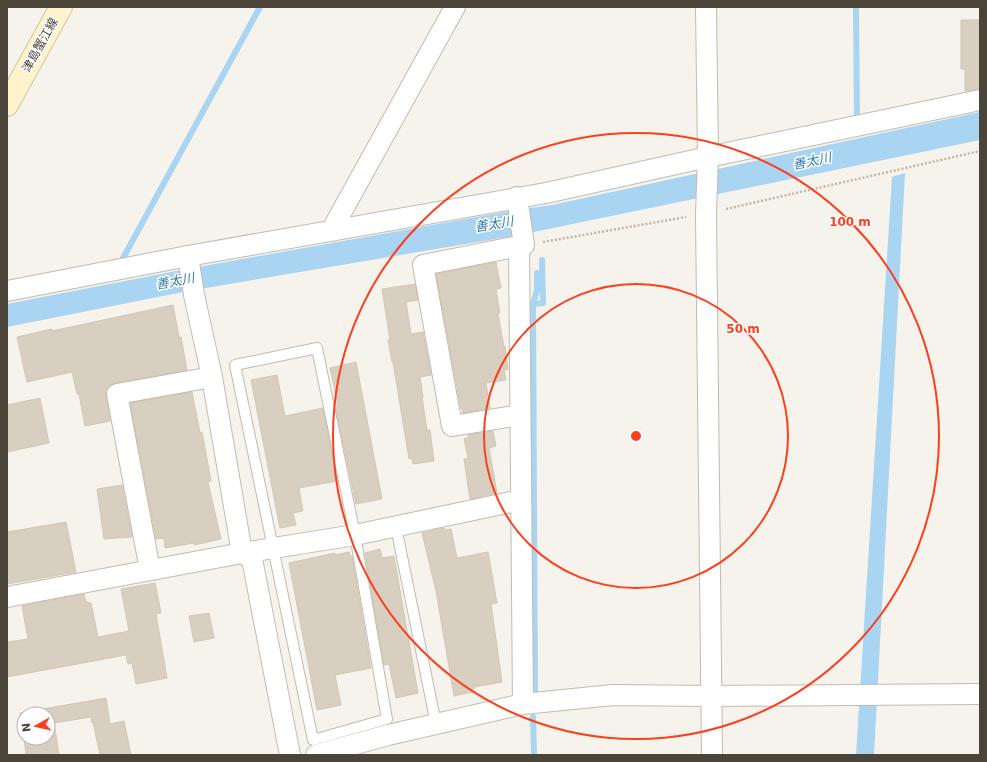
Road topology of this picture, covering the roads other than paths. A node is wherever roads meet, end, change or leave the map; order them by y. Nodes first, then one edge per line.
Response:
1 (61, 7) edge
2 (454, 7) edge
3 (706, 7) edge
4 (980, 100) edge
5 (7, 105) edge
6 (708, 160) junction
7 (517, 201) junction
8 (331, 231) junction
9 (523, 242) road end
10 (188, 259) junction
11 (7, 290) edge
12 (212, 377) junction
13 (520, 415) junction
14 (521, 500) junction
15 (396, 527) junction
16 (355, 535) junction
17 (273, 548) junction
18 (242, 553) junction
19 (150, 570) junction
20 (7, 598) edge
21 (980, 694) edge
22 (712, 696) junction
23 (523, 704) junction
24 (436, 724) junction
25 (360, 749) edge
26 (290, 755) edge
27 (316, 755) edge
28 (712, 755) edge

1 - 5 main road, 津島蟹江線
2 - 8 street
3 - 6 street
4 - 6 street
6 - 7 street
6 - 22 street
7 - 8 street
7 - 9 street
8 - 10 street
10 - 11 street
10 - 12 street
12 - 18 street
12 - 19 street
13 - 13 street
13 - 14 street
14 - 15 street
14 - 23 street
15 - 16 street
15 - 24 lane
16 - 17 street
16 - 17 lane
16 - 17 lane
17 - 18 street
18 - 19 street
18 - 26 street
19 - 20 street
21 - 22 street
22 - 23 street
22 - 28 street
23 - 24 street
24 - 25 street
25 - 27 street

